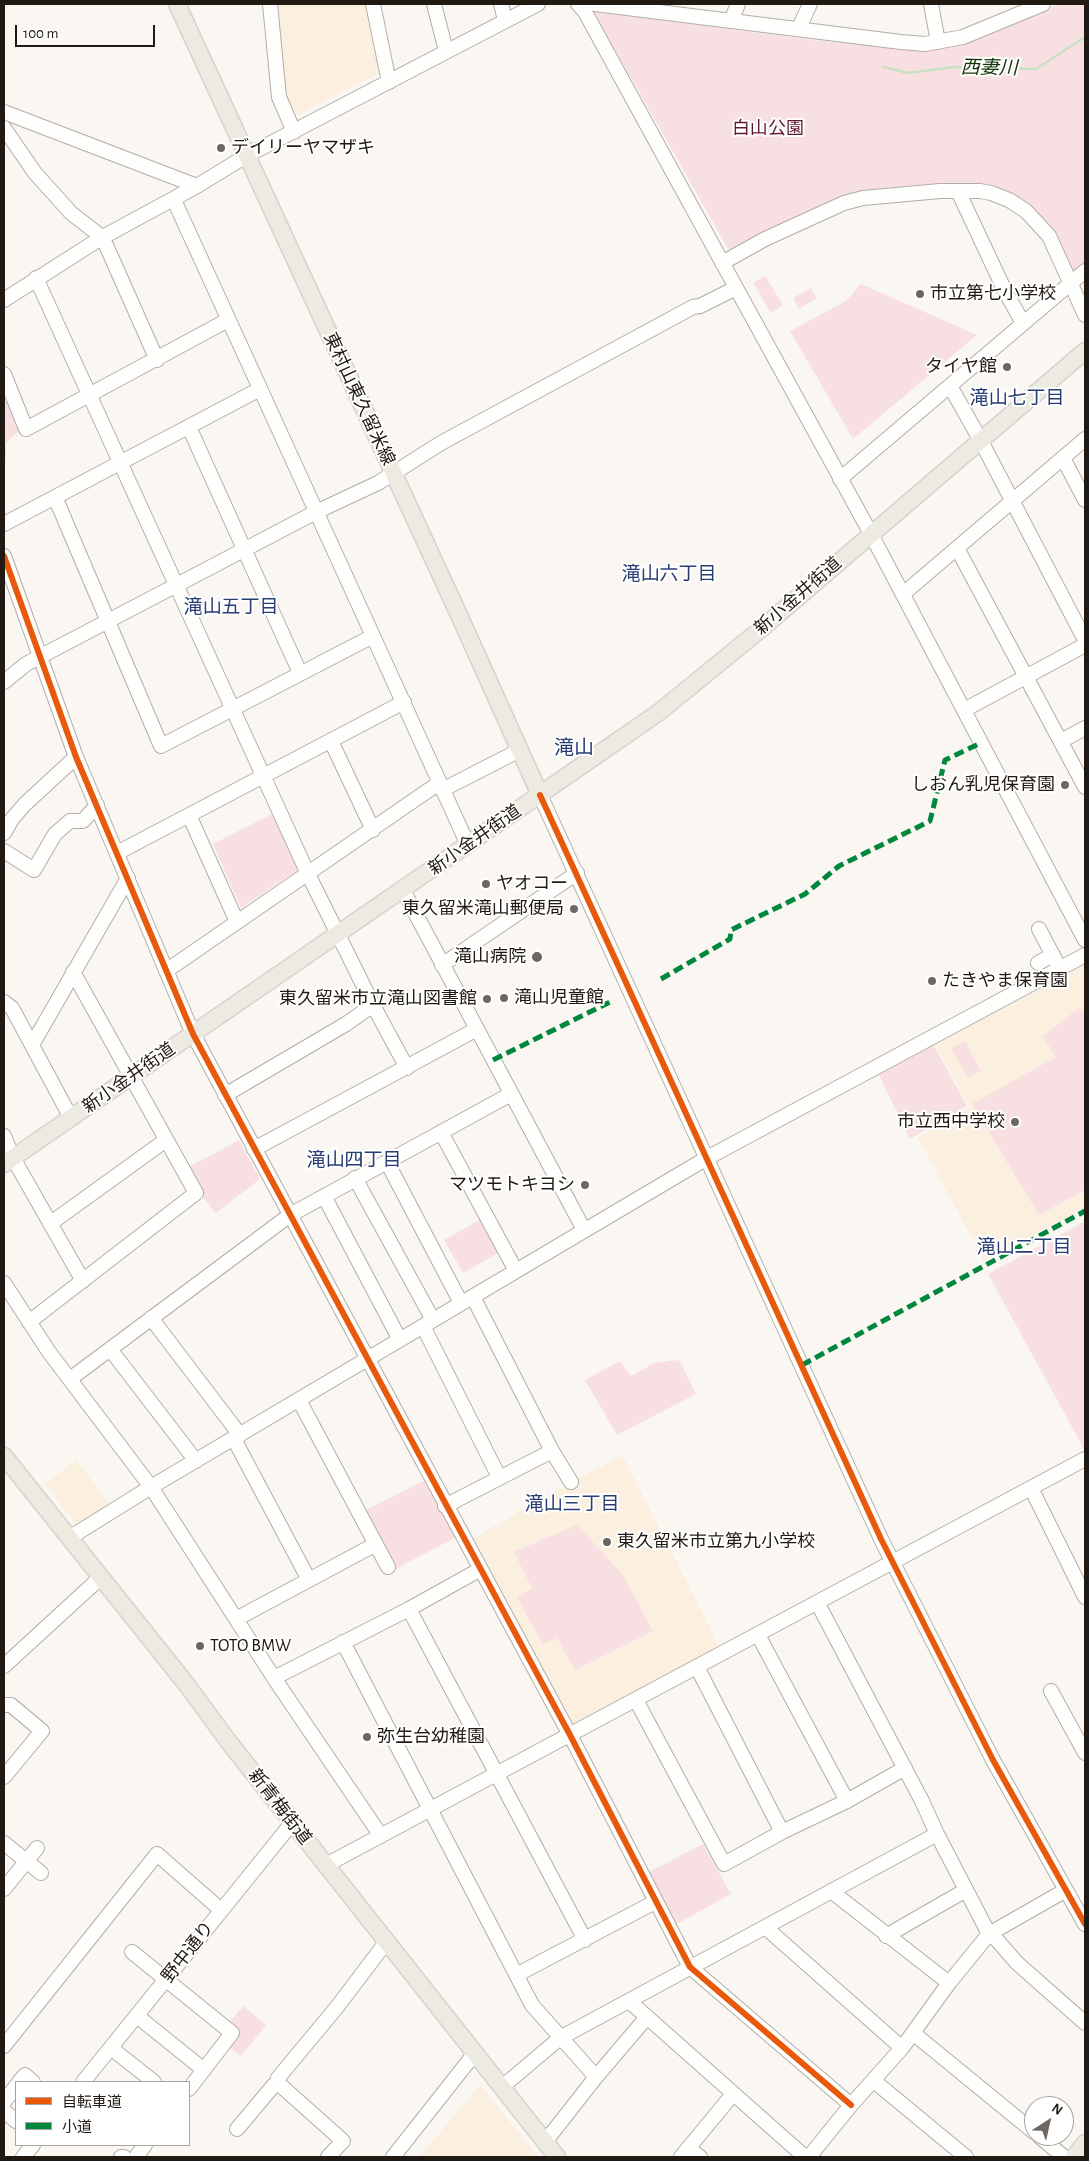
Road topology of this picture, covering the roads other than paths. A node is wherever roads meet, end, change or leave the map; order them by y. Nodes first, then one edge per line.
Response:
1 (177, 4) edge
2 (270, 4) edge
3 (373, 4) edge
4 (434, 4) edge
5 (501, 4) edge
6 (538, 4) edge
7 (578, 4) edge
8 (595, 4) edge
9 (738, 4) edge
10 (810, 4) edge
11 (931, 4) edge
12 (1043, 4) edge
13 (655, 8) edge
14 (505, 20) junction
15 (731, 21) junction
16 (798, 28) junction
17 (938, 42) junction
18 (446, 52) junction
19 (389, 82) junction
20 (4, 112) edge
21 (4, 128) edge
22 (294, 132) junction
23 (246, 156) junction
24 (197, 186) junction
25 (958, 191) junction
26 (174, 200) junction
27 (101, 238) junction
28 (722, 263) junction
29 (1085, 270) edge
30 (36, 278) junction
31 (1070, 283) junction
32 (736, 288) junction
33 (4, 300) edge
34 (1085, 314) edge
35 (228, 320) junction
36 (1022, 324) junction
37 (1085, 351) edge
38 (158, 360) junction
39 (4, 374) edge
40 (950, 386) junction
41 (260, 389) junction
42 (90, 396) junction
43 (189, 427) junction
44 (1085, 439) edge
45 (981, 441) junction
46 (1063, 458) junction
47 (121, 463) junction
48 (393, 474) junction
49 (840, 479) junction
50 (55, 497) junction
51 (1085, 500) edge
52 (1013, 501) junction
53 (316, 512) junction
54 (4, 524) edge
55 (871, 534) junction
56 (958, 548) junction
57 (246, 549) junction
58 (4, 556) edge
59 (176, 585) junction
60 (903, 594) junction
61 (110, 621) junction
62 (373, 636) junction
63 (1085, 640) edge
64 (1085, 645) edge
65 (39, 657) junction
66 (300, 673) junction
67 (1026, 677) junction
68 (4, 682) edge
69 (404, 702) junction
70 (233, 710) junction
71 (964, 710) junction
72 (1085, 728) edge
73 (330, 740) junction
74 (1061, 741) junction
75 (520, 750) junction
76 (76, 757) junction
77 (263, 776) junction
78 (440, 787) junction
79 (1085, 787) edge
80 (540, 795) junction
81 (97, 806) junction
82 (189, 815) junction
83 (373, 830) junction
84 (4, 833) edge
85 (468, 845) junction
86 (4, 851) edge
87 (117, 853) junction
88 (308, 874) junction
89 (577, 874) junction
90 (128, 878) junction
91 (403, 890) junction
92 (237, 922) junction
93 (1039, 928) dead end
94 (337, 935) junction
95 (1085, 940) edge
96 (1053, 955) junction
97 (1085, 955) edge
98 (442, 964) junction
99 (1038, 964) dead end
100 (1060, 969) junction
101 (166, 971) junction
102 (74, 972) junction
103 (4, 1002) edge
104 (373, 1005) junction
105 (477, 1029) junction
106 (193, 1034) junction
107 (32, 1045) junction
108 (407, 1068) junction
109 (133, 1076) junction
110 (511, 1094) junction
111 (225, 1095) junction
112 (71, 1118) junction
113 (442, 1132) junction
114 (4, 1136) edge
115 (166, 1140) junction
116 (254, 1149) junction
117 (707, 1158) junction
118 (8, 1161) edge
119 (387, 1162) junction
120 (355, 1178) junction
121 (324, 1196) junction
122 (290, 1214) junction
123 (51, 1223) junction
124 (584, 1230) junction
125 (516, 1271) junction
126 (83, 1281) junction
127 (4, 1283) edge
128 (467, 1300) junction
129 (151, 1318) junction
130 (29, 1322) junction
131 (428, 1323) junction
132 (400, 1340) junction
133 (110, 1349) junction
134 (367, 1360) junction
135 (70, 1379) junction
136 (299, 1400) junction
137 (237, 1437) junction
138 (552, 1451) junction
139 (1085, 1459) edge
140 (196, 1462) junction
141 (6, 1463) edge
142 (500, 1477) junction
143 (571, 1482) dead end
144 (151, 1487) junction
145 (1031, 1488) junction
146 (445, 1506) junction
147 (69, 1538) junction
148 (376, 1544) junction
149 (892, 1562) junction
150 (388, 1567) dead end
151 (479, 1570) junction
152 (100, 1578) junction
153 (309, 1580) junction
154 (1085, 1598) edge
155 (818, 1604) junction
156 (409, 1609) junction
157 (236, 1619) junction
158 (758, 1635) junction
159 (343, 1642) junction
160 (4, 1666) edge
161 (697, 1667) junction
162 (274, 1678) junction
163 (1051, 1691) dead end
164 (636, 1700) junction
165 (4, 1705) edge
166 (570, 1735) junction
167 (1085, 1754) edge
168 (905, 1768) junction
169 (498, 1774) junction
170 (4, 1777) edge
171 (847, 1800) junction
172 (431, 1809) junction
173 (292, 1823) junction
174 (782, 1832) junction
175 (937, 1834) junction
176 (381, 1836) junction
177 (4, 1843) edge
178 (37, 1848) dead end
179 (27, 1860) junction
180 (326, 1865) junction
181 (41, 1873) dead end
182 (4, 1889) edge
183 (966, 1890) junction
184 (1066, 1890) junction
185 (831, 1891) junction
186 (655, 1902) junction
187 (221, 1910) junction
188 (1085, 1924) edge
189 (765, 1927) junction
190 (989, 1934) junction
191 (886, 1936) junction
192 (585, 1940) junction
193 (387, 1941) junction
194 (132, 1952) dead end
195 (690, 1966) junction
196 (518, 1974) junction
197 (166, 1980) junction
198 (949, 1983) junction
199 (629, 2001) junction
200 (137, 2016) junction
201 (647, 2017) junction
202 (1085, 2023) edge
203 (913, 2033) junction
204 (560, 2038) junction
205 (4, 2046) edge
206 (111, 2048) junction
207 (902, 2048) junction
208 (475, 2053) junction
209 (204, 2070) junction
210 (596, 2077) junction
211 (20, 2081) edge
212 (32, 2081) edge
213 (84, 2081) edge
214 (153, 2081) edge
215 (874, 2081) junction
216 (279, 2084) junction
217 (15, 2087) edge
218 (502, 2087) junction
219 (190, 2088) edge
220 (733, 2094) junction
221 (4, 2102) edge
222 (851, 2105) junction
223 (4, 2111) edge
224 (15, 2120) edge
225 (1024, 2124) edge
226 (237, 2129) dead end
227 (545, 2142) junction
228 (1085, 2143) edge
229 (32, 2146) edge
230 (145, 2146) edge
231 (1050, 2146) edge
232 (685, 2152) edge
233 (22, 2157) edge
234 (136, 2157) edge
235 (328, 2157) edge
236 (393, 2157) edge
237 (557, 2157) edge
238 (700, 2157) edge
239 (805, 2157) edge
240 (809, 2157) edge
241 (966, 2157) edge
242 (1064, 2157) edge
243 (1074, 2157) edge

1 - 23 main road, 東村山東久留米線
2 - 22 street
3 - 19 street
4 - 18 street
5 - 14 street
6 - 14 street
7 - 28 street
8 - 13 street
9 - 15 street
10 - 16 street
11 - 17 street
12 - 17 street
13 - 15 street
14 - 18 street
15 - 16 street
16 - 17 street
18 - 19 street
19 - 22 street
20 - 24 street
21 - 27 street
22 - 23 street
23 - 24 street
23 - 48 main road, 東村山東久留米線
24 - 26 street
25 - 28 street
25 - 31 street
25 - 36 street
26 - 27 street
26 - 35 street
27 - 30 street
27 - 38 street
28 - 32 street
29 - 31 street
30 - 33 street
30 - 42 street
31 - 34 street
31 - 36 street
32 - 48 street
32 - 49 street
35 - 38 street
35 - 41 street
36 - 40 street
37 - 45 main road, 新小金井街道
38 - 42 street
39 - 42 street
40 - 45 street
40 - 49 street
41 - 43 street
41 - 53 street
42 - 47 street
43 - 47 street
43 - 57 street
44 - 46 street
45 - 52 street
45 - 55 main road, 新小金井街道
46 - 51 street
46 - 52 street
47 - 50 street
47 - 59 street
48 - 53 street
48 - 75 main road, 東村山東久留米線
49 - 55 street
50 - 54 street
50 - 61 street
52 - 56 street
52 - 63 street
53 - 57 street
53 - 62 street
55 - 60 street
55 - 80 main road, 新小金井街道
56 - 60 street
56 - 67 street
57 - 59 street
57 - 66 street
58 - 65 street
59 - 61 street
59 - 70 street
60 - 71 street
61 - 65 street
61 - 70 street
62 - 66 street
62 - 69 street
64 - 67 street
65 - 68 street
65 - 76 street
66 - 70 street
67 - 71 street
67 - 74 street
69 - 73 street
69 - 78 street
70 - 77 street
71 - 95 street
72 - 74 street
73 - 77 street
73 - 83 street
74 - 79 street
75 - 78 street
75 - 80 main road, 東村山東久留米線
76 - 81 street
76 - 84 street
77 - 82 street
77 - 88 street
78 - 83 street
78 - 85 street
80 - 85 main road, 新小金井街道
80 - 89 street
81 - 86 street
81 - 87 street
82 - 87 street
82 - 92 street
83 - 88 street
85 - 91 main road, 新小金井街道
87 - 90 street
88 - 92 street
88 - 94 street
89 - 98 street
89 - 117 street
90 - 101 street
90 - 102 street
91 - 94 main road, 新小金井街道
91 - 98 street
92 - 101 street
93 - 96 street
94 - 104 street
94 - 106 main road, 新小金井街道
96 - 99 street
96 - 100 street
97 - 100 street
98 - 105 street
100 - 117 street
101 - 106 street
102 - 107 street
102 - 109 street
103 - 107 street
104 - 108 street
104 - 111 street
105 - 108 street
105 - 110 street
106 - 109 main road, 新小金井街道
106 - 111 street
107 - 112 street
108 - 116 street
109 - 112 main road, 新小金井街道
109 - 115 street
110 - 113 street
110 - 124 street
111 - 116 street
112 - 118 main road, 新小金井街道
113 - 119 street
113 - 125 street
114 - 118 street
115 - 123 street
115 - 126 street
116 - 122 street
117 - 124 street
117 - 149 street
118 - 123 street
119 - 120 street
119 - 128 street
120 - 121 street
120 - 131 street
121 - 122 street
121 - 132 street
122 - 129 street
122 - 134 street
123 - 126 street
124 - 125 street
125 - 128 street
126 - 130 street
127 - 130 street
128 - 131 street
128 - 138 street
129 - 133 street
129 - 137 street
130 - 135 street
131 - 132 street
131 - 142 street
132 - 134 street
133 - 135 street
133 - 140 street
134 - 136 street
134 - 146 street
135 - 144 street
136 - 137 street
136 - 148 street
137 - 140 street
137 - 153 street
138 - 142 street
138 - 143 street
139 - 145 street
140 - 144 street
141 - 147 main road, 新青梅街道
142 - 146 street
144 - 147 street
144 - 157 street
145 - 149 street
145 - 154 street
146 - 151 street
147 - 152 main road, 新青梅街道
148 - 150 street
148 - 153 street
149 - 155 street
149 - 184 street
151 - 156 street
151 - 166 street
152 - 160 street
152 - 173 main road, 新青梅街道
153 - 157 street
155 - 158 street
155 - 168 street
156 - 159 street
156 - 169 street
157 - 162 street
158 - 161 street
158 - 171 street
159 - 162 street
159 - 172 street
161 - 164 street
161 - 174 street
162 - 176 street
163 - 167 street
164 - 166 street
164 - 174 street
165 - 170 street
166 - 169 street
166 - 186 street
168 - 171 street
168 - 175 street
169 - 172 street
169 - 192 street
171 - 174 street
172 - 176 street
172 - 196 street
173 - 180 main road, 新青梅街道
173 - 187 street, 野中通り
175 - 183 street
175 - 185 street
176 - 180 street
177 - 179 street
178 - 179 street
179 - 181 street
179 - 182 street
180 - 193 main road, 新青梅街道
183 - 190 street
183 - 191 street
184 - 188 street
184 - 190 street
185 - 189 street
185 - 191 street
186 - 192 street
186 - 195 street
187 - 197 street, 野中通り
187 - 205 street
189 - 195 street
189 - 207 street
190 - 198 street
190 - 202 street
191 - 198 street
192 - 196 street
193 - 208 main road, 新青梅街道
193 - 216 street
194 - 197 street
195 - 199 street
195 - 222 street
196 - 204 street
197 - 200 street, 野中通り
197 - 209 street
198 - 203 street
199 - 201 street
199 - 204 street
200 - 206 street, 野中通り
200 - 209 street
201 - 210 street
201 - 220 street
203 - 207 street
203 - 225 street
204 - 210 street
204 - 218 street
206 - 213 street, 野中通り
206 - 214 street
207 - 215 street
208 - 218 main road, 新青梅街道
208 - 236 street
209 - 219 street
210 - 227 street
211 - 212 street
215 - 222 street
215 - 241 street
216 - 226 street
216 - 235 street
217 - 221 street
218 - 227 main road, 新青梅街道
220 - 232 street
220 - 239 street
222 - 240 street
223 - 224 street
227 - 237 main road, 新青梅街道
228 - 243 main road
229 - 233 street
230 - 234 street
231 - 242 street
232 - 238 street

